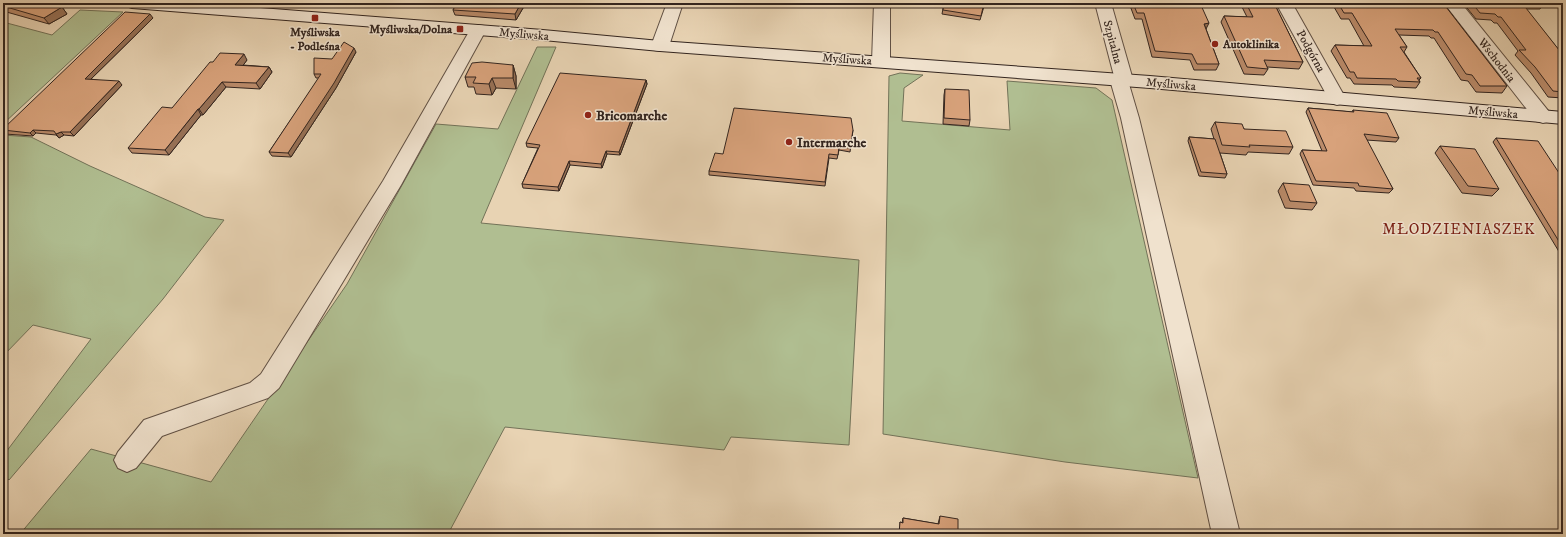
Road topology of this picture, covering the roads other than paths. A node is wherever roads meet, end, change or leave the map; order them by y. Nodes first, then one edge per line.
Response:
1 (132, 3) edge
2 (675, 3) edge
3 (882, 3) edge
4 (1103, 3) edge
5 (1284, 3) edge
6 (1452, 3) edge
7 (241, 7) edge
8 (478, 30) junction
9 (660, 46) junction
10 (881, 62) junction
11 (1122, 80) junction
12 (1337, 99) junction
13 (1543, 117) junction
14 (1563, 118) edge
15 (127, 460) dead end
16 (1226, 534) edge

1 - 7 street, Myśliwska
2 - 9 street
3 - 10 street
4 - 11 street, Szpitalna
5 - 12 street, Podgórna
6 - 13 street, Wschodnia
7 - 8 street, Myśliwska
8 - 9 street, Myśliwska
8 - 15 street
9 - 10 street, Myśliwska
10 - 11 street, Myśliwska
11 - 12 street, Myśliwska
11 - 16 street, Szpitalna
12 - 13 street, Myśliwska
13 - 14 street, Myśliwska

